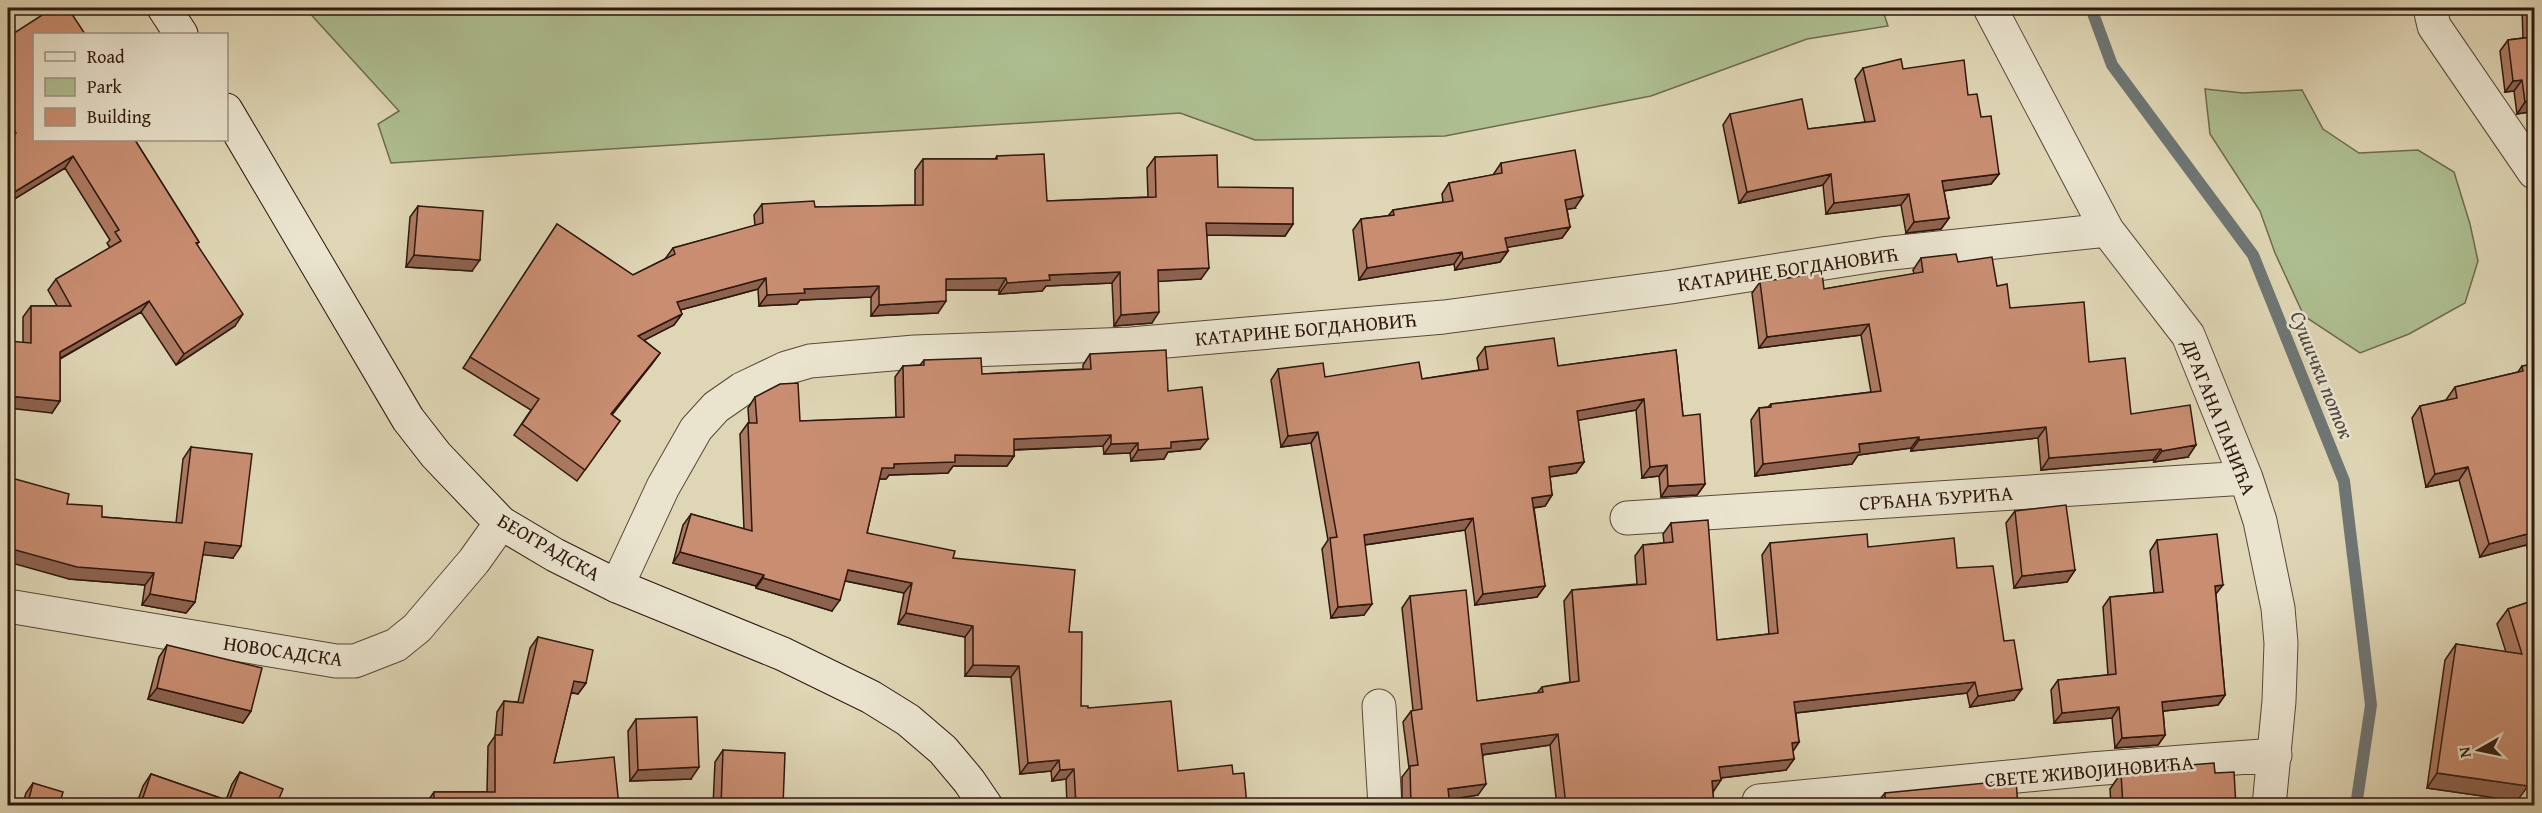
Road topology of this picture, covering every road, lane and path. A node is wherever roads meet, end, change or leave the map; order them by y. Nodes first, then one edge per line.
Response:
1 (164, 8) edge
2 (1990, 8) edge
3 (2430, 8) edge
4 (180, 33) edge
5 (228, 113) edge
6 (2535, 172) edge
7 (2107, 230) junction
8 (2246, 478) junction
9 (1627, 518) dead end
10 (501, 523) junction
11 (617, 586) junction
12 (8, 606) edge
13 (1379, 706) dead end
14 (2276, 756) junction
15 (1759, 801) dead end
16 (986, 806) edge
17 (1385, 806) edge
18 (2269, 806) edge

1 - 4 street
2 - 7 street, ДРАГАНА ПАНИЋА
3 - 6 street
5 - 10 street, БЕОГРАДСКА
7 - 8 street, ДРАГАНА ПАНИЋА
7 - 11 street, КАТАРИНЕ БОГДАНОВИЋ
8 - 9 street, СРЂАНА ЂУРИЋА
8 - 14 street, ДРАГАНА ПАНИЋА
10 - 11 street, БЕОГРАДСКА
10 - 12 street, НОВОСАДСКА
11 - 16 street, БЕОГРАДСКА
13 - 17 street
14 - 15 street, СВЕТЕ ЖИВОЈИНОВИЋА
14 - 18 street, ДРАГАНА ПАНИЋА

